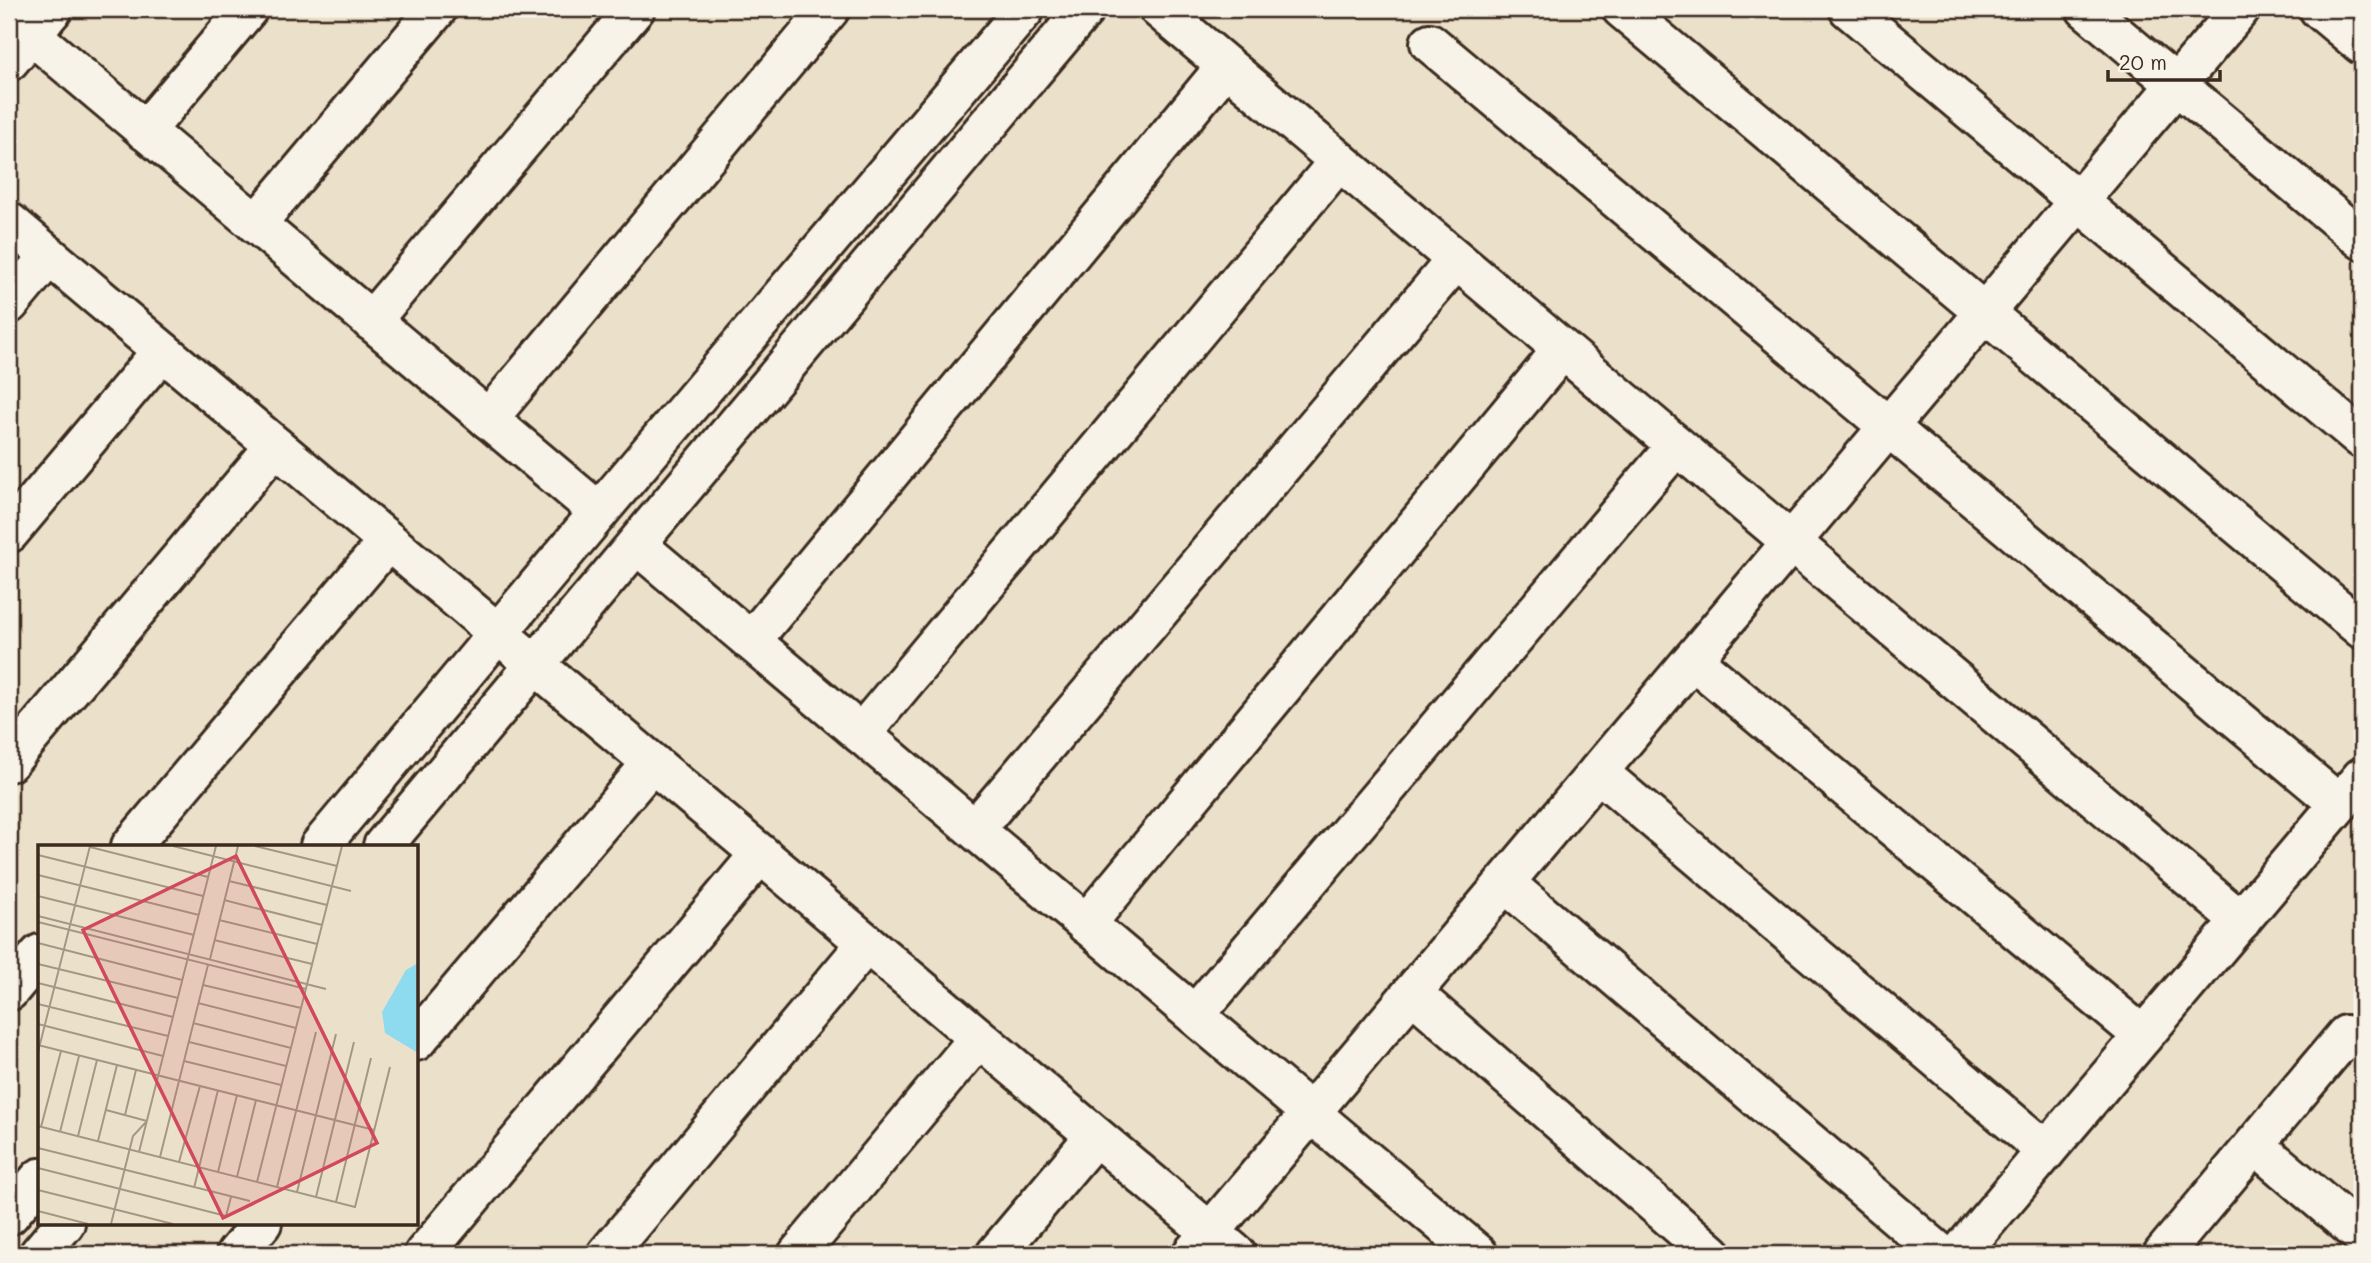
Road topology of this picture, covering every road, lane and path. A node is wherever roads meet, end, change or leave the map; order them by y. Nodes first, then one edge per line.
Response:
1 (248, 9) edge
2 (437, 9) edge
3 (635, 9) edge
4 (830, 9) edge
5 (1025, 9) edge
6 (1085, 9) edge
7 (1159, 9) edge
8 (1622, 9) edge
9 (1849, 9) edge
10 (2086, 9) edge
11 (2240, 9) edge
12 (2319, 9) edge
13 (25, 30) edge
14 (1430, 43) dead end
15 (2362, 45) edge
16 (1226, 66) junction
17 (2177, 85) junction
18 (145, 131) junction
19 (1339, 161) junction
20 (2078, 201) junction
21 (9, 222) edge
22 (256, 224) junction
23 (2362, 240) edge
24 (49, 256) junction
25 (1455, 260) junction
26 (9, 304) edge
27 (1985, 312) junction
28 (371, 321) junction
29 (1562, 350) junction
30 (162, 351) junction
31 (488, 419) junction
32 (1889, 427) junction
33 (2362, 439) edge
34 (275, 446) junction
35 (1676, 446) junction
36 (599, 512) junction
37 (9, 533) edge
38 (388, 541) junction
39 (1791, 543) junction
40 (637, 545) junction
41 (2362, 629) edge
42 (499, 635) junction
43 (751, 641) junction
44 (1693, 660) junction
45 (536, 665) junction
46 (861, 734) junction
47 (9, 762) edge
48 (652, 763) junction
49 (1598, 772) junction
50 (2351, 791) edge
51 (975, 829) junction
52 (132, 845) edge
53 (321, 845) edge
54 (384, 845) edge
55 (760, 854) junction
56 (1505, 883) junction
57 (2241, 921) junction
58 (1086, 924) junction
59 (866, 944) junction
60 (38, 956) edge
61 (9, 991) edge
62 (1412, 993) junction
63 (1195, 1015) junction
64 (2346, 1035) dead end
65 (2143, 1037) junction
66 (418, 1039) edge
67 (978, 1039) junction
68 (1311, 1113) junction
69 (1095, 1136) junction
70 (2255, 1144) junction
71 (2046, 1151) junction
72 (38, 1180) edge
73 (9, 1215) edge
74 (64, 1224) edge
75 (261, 1224) edge
76 (2362, 1236) edge
77 (2362, 1243) edge
78 (1213, 1247) edge
79 (39, 1254) edge
80 (236, 1254) edge
81 (424, 1254) edge
82 (607, 1254) edge
83 (798, 1254) edge
84 (996, 1254) edge
85 (1478, 1254) edge
86 (1712, 1254) edge
87 (1941, 1254) edge
88 (1959, 1254) edge
89 (2162, 1254) edge
90 (2352, 1254) edge

1 - 18 street
2 - 22 street
3 - 28 street
4 - 31 street
5 - 36 street
6 - 40 street
7 - 16 street
8 - 27 street
9 - 20 street
10 - 17 street
11 - 17 street
12 - 15 street
13 - 18 street
14 - 32 street
16 - 19 street
16 - 43 street
17 - 20 street
17 - 23 street
18 - 22 street
19 - 25 street
19 - 46 street
20 - 27 street
20 - 33 street
21 - 24 street
22 - 28 street
24 - 26 street
24 - 30 street
25 - 29 street
25 - 51 street
27 - 32 street
27 - 41 street
28 - 31 street
29 - 35 street
29 - 58 street
30 - 34 street
30 - 37 street
31 - 36 street
32 - 39 street
32 - 50 street
34 - 38 street
34 - 47 street
35 - 39 street
35 - 63 street
36 - 42 street
38 - 42 street
38 - 52 street
39 - 44 street
39 - 57 street
40 - 43 street
40 - 45 street
42 - 45 street
42 - 53 street
43 - 46 street
44 - 49 street
44 - 65 street
45 - 48 street
45 - 54 street
46 - 51 street
48 - 55 street
48 - 66 street
49 - 56 street
49 - 71 street
50 - 57 street
51 - 58 street
55 - 59 street
55 - 81 street
56 - 62 street
56 - 87 street
57 - 65 street
58 - 63 street
59 - 67 street
59 - 82 street
60 - 61 street
62 - 68 street
62 - 86 street
63 - 68 street
64 - 70 street
65 - 71 street
67 - 69 street
67 - 83 street
68 - 78 street
68 - 85 street
69 - 78 street
69 - 84 street
70 - 76 street
70 - 89 street
71 - 88 street
72 - 73 street
74 - 79 street
75 - 80 street
77 - 90 street

